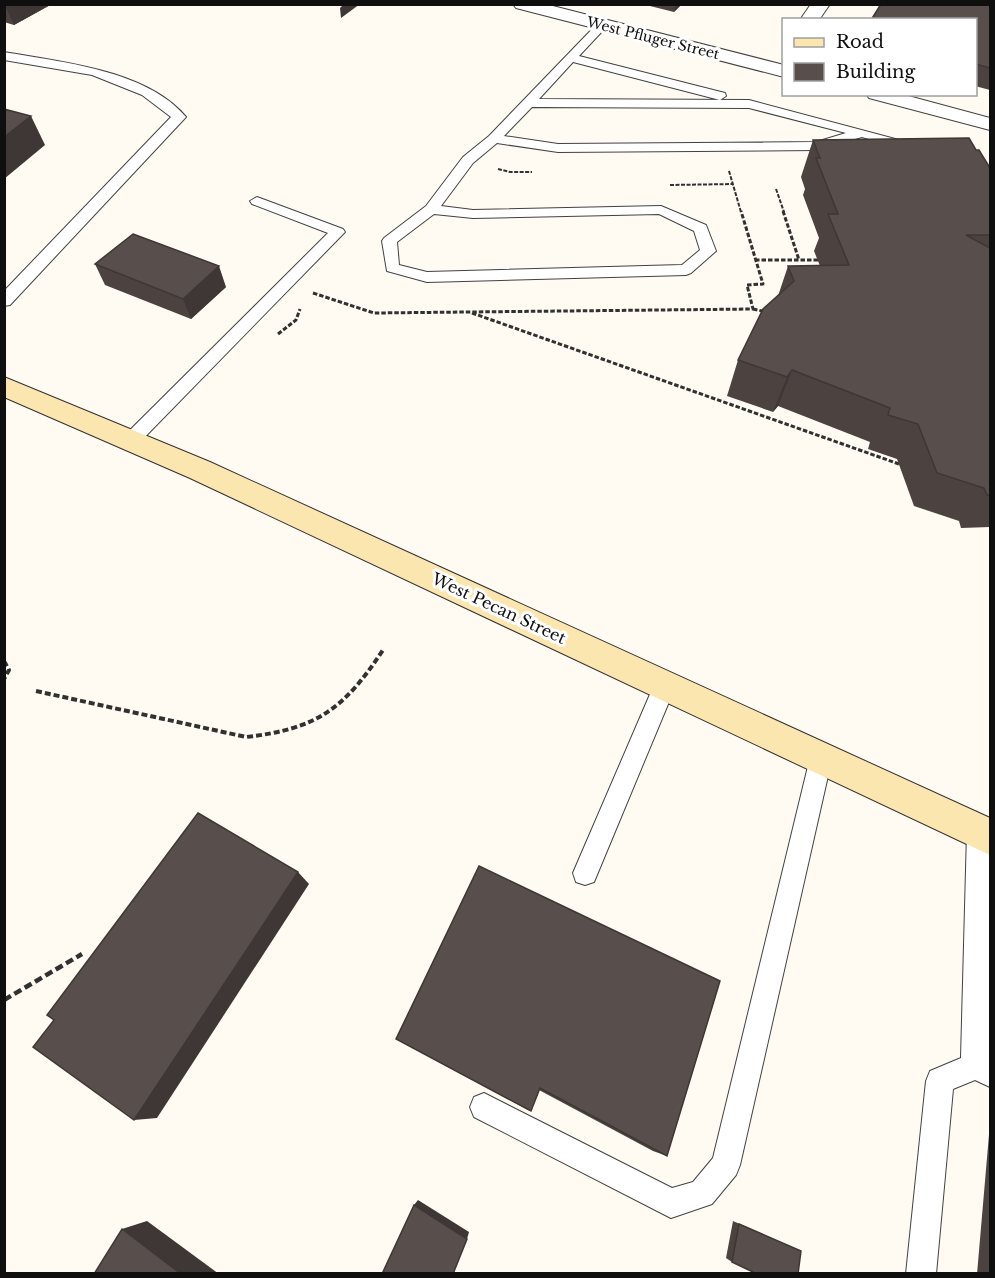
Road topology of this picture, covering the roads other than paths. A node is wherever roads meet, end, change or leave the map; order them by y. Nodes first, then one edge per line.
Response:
1 (821, 4) edge
2 (526, 5) edge
3 (810, 18) edge
4 (602, 25) junction
5 (4, 56) edge
6 (571, 58) junction
7 (780, 64) edge
8 (884, 96) edge
9 (529, 103) junction
10 (749, 104) junction
11 (990, 124) edge
12 (862, 133) junction
13 (494, 140) junction
14 (923, 151) edge
15 (257, 201) dead end
16 (431, 208) junction
17 (4, 301) edge
18 (4, 386) edge
19 (131, 440) junction
20 (665, 685) junction
21 (821, 758) junction
22 (985, 835) edge
23 (585, 873) dead end
24 (983, 1069) edge
25 (484, 1107) edge
26 (921, 1274) edge

1 - 3 street
2 - 4 street, West Pfluger Street
4 - 6 lane
4 - 7 street, West Pfluger Street
5 - 17 lane
6 - 9 lane
6 - 10 lane
8 - 11 street
9 - 10 lane
9 - 13 lane
10 - 12 lane
12 - 13 lane
12 - 14 lane
13 - 16 lane
15 - 19 lane
16 - 16 lane
18 - 19 main road, West Pecan Street
19 - 20 main road, West Pecan Street
20 - 21 main road, West Pecan Street
20 - 23 lane
21 - 22 main road, West Pecan Street
21 - 25 lane
22 - 24 lane
24 - 26 lane

